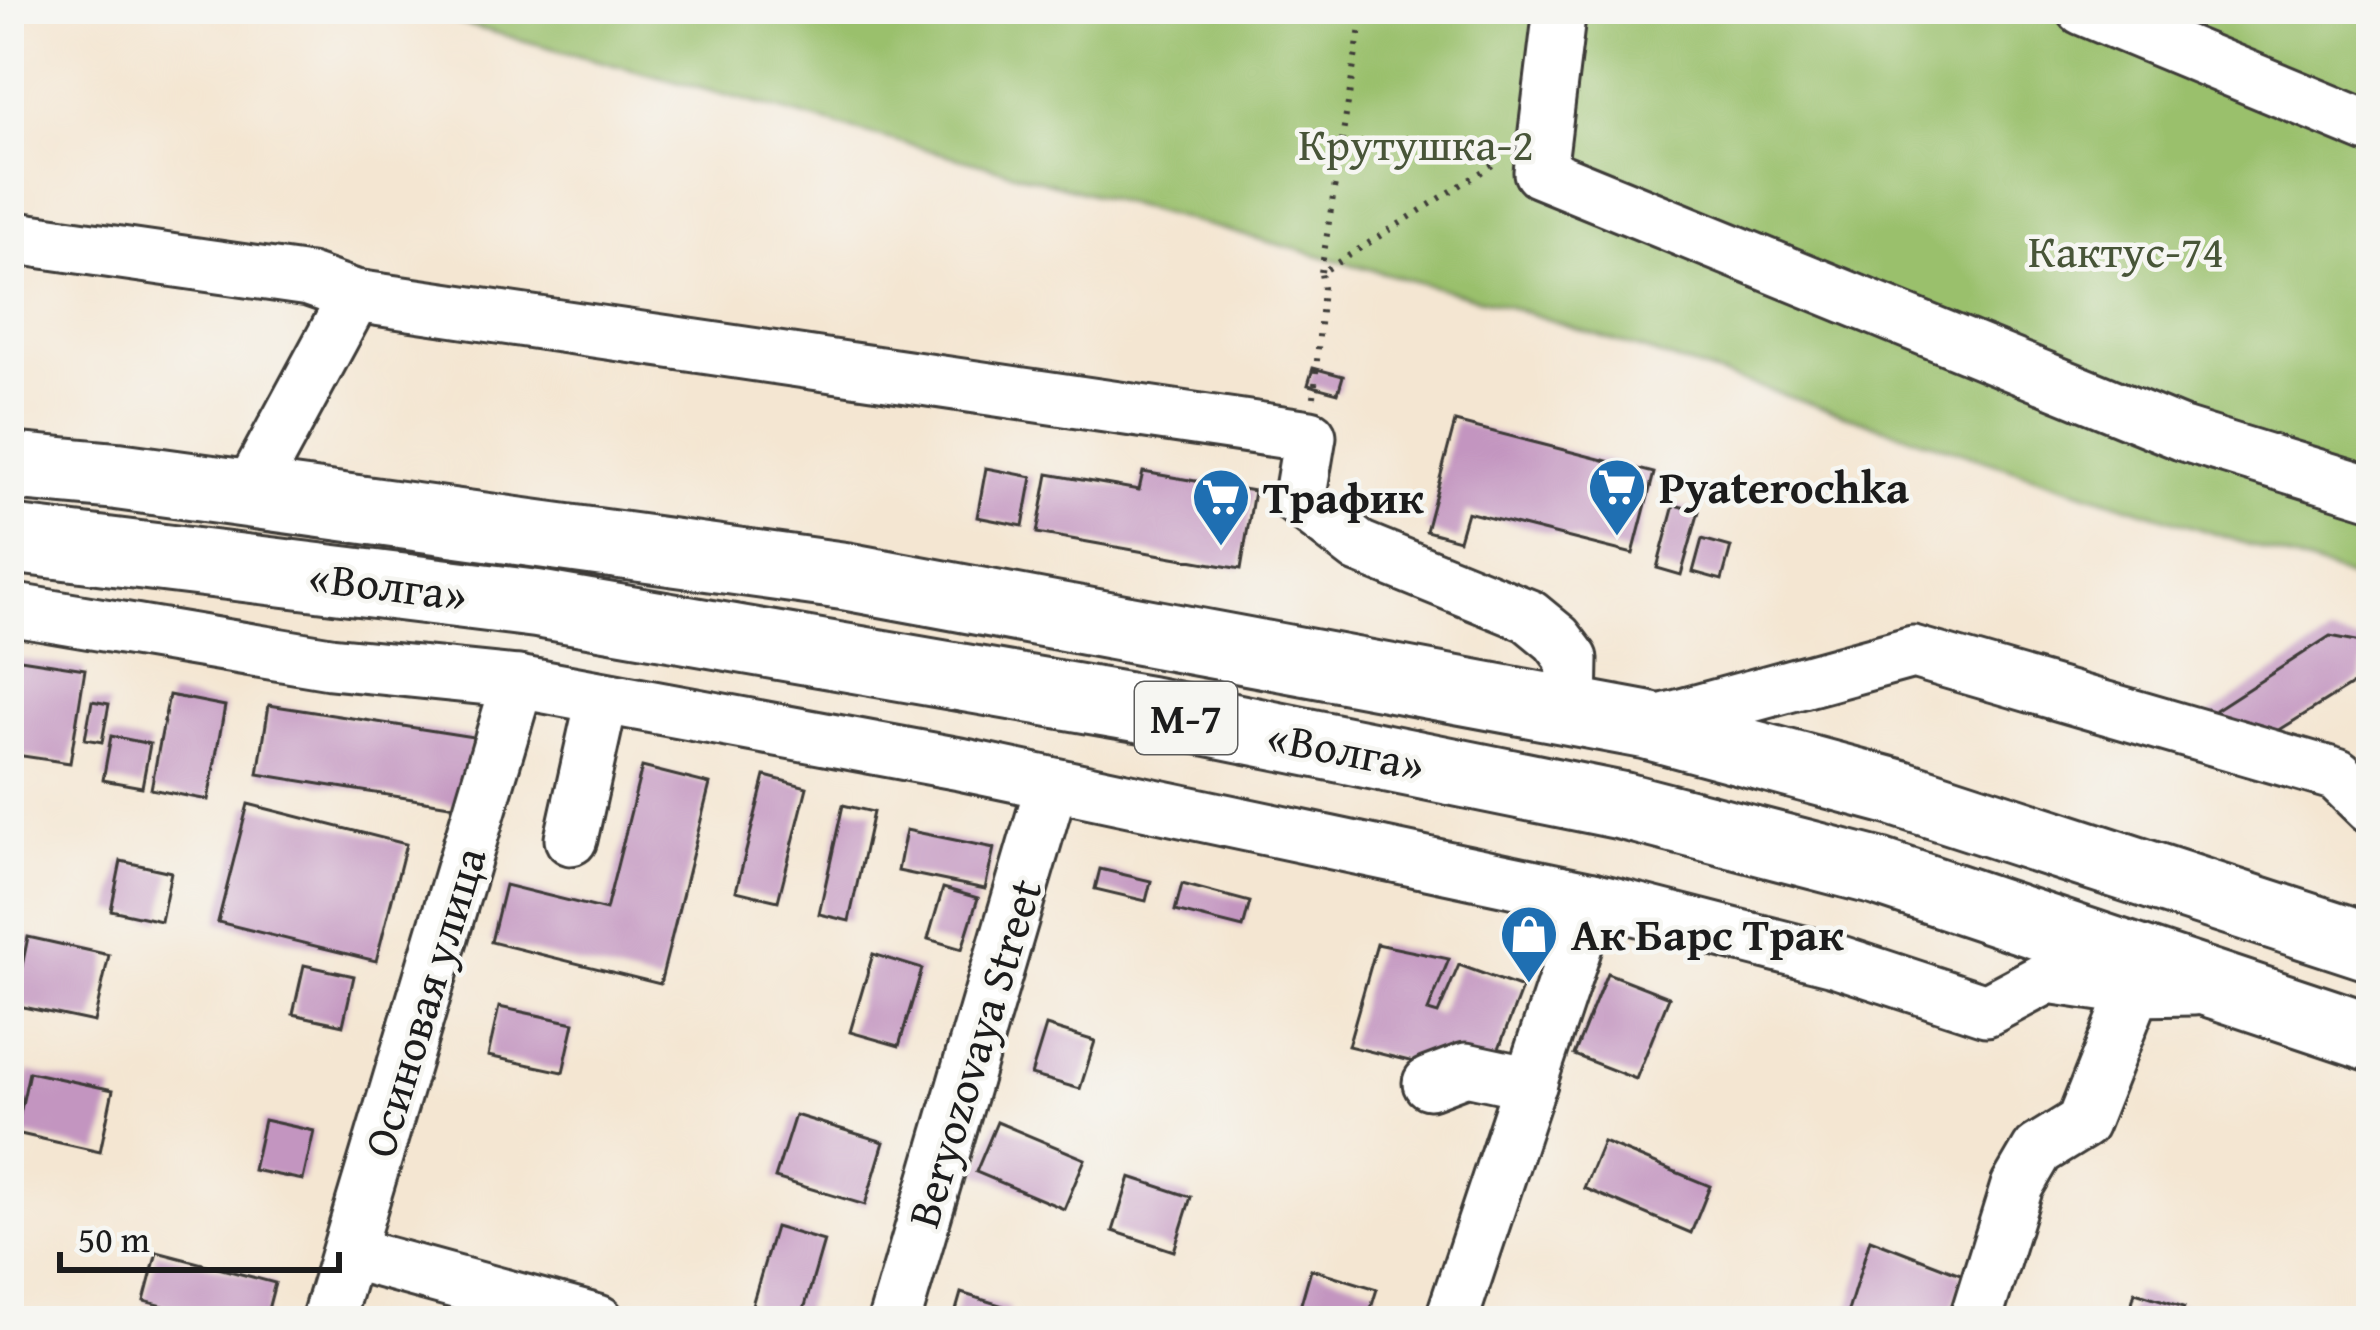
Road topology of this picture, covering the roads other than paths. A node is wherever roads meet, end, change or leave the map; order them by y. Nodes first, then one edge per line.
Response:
1 (1560, 9) edge
2 (2083, 9) edge
3 (2371, 128) edge
4 (9, 237) edge
5 (355, 296) junction
6 (9, 466) edge
7 (2371, 492) edge
8 (248, 494) junction
9 (9, 539) edge
10 (9, 609) edge
11 (518, 682) junction
12 (602, 700) junction
13 (1571, 710) junction
14 (1646, 724) junction
15 (1052, 784) junction
16 (2371, 808) edge
17 (571, 839) dead end
18 (1592, 898) junction
19 (2371, 947) edge
20 (2231, 989) junction
21 (2135, 990) junction
22 (2371, 1037) edge
23 (1429, 1083) dead end
24 (1531, 1083) junction
25 (349, 1253) junction
26 (327, 1321) edge
27 (598, 1321) edge
28 (893, 1321) edge
29 (1451, 1321) edge
30 (1975, 1321) edge

1 - 7 street
2 - 3 street
4 - 5 street
5 - 8 street
5 - 13 street
6 - 8 highway, «Волга» / М-7
8 - 13 highway, «Волга» / М-7
9 - 20 highway, «Волга» / М-7
10 - 11 street
11 - 12 street
11 - 25 street, Осиновая улица
12 - 15 street
12 - 17 street
13 - 14 highway, «Волга» / М-7
14 - 16 street
14 - 19 highway, «Волга» / М-7
15 - 18 street
15 - 28 street, Beryozovaya Street
18 - 21 street
18 - 24 street
20 - 21 street
20 - 22 highway, «Волга» / М-7
21 - 30 street
23 - 24 street
24 - 29 street
25 - 26 street, Осиновая улица
25 - 27 street

